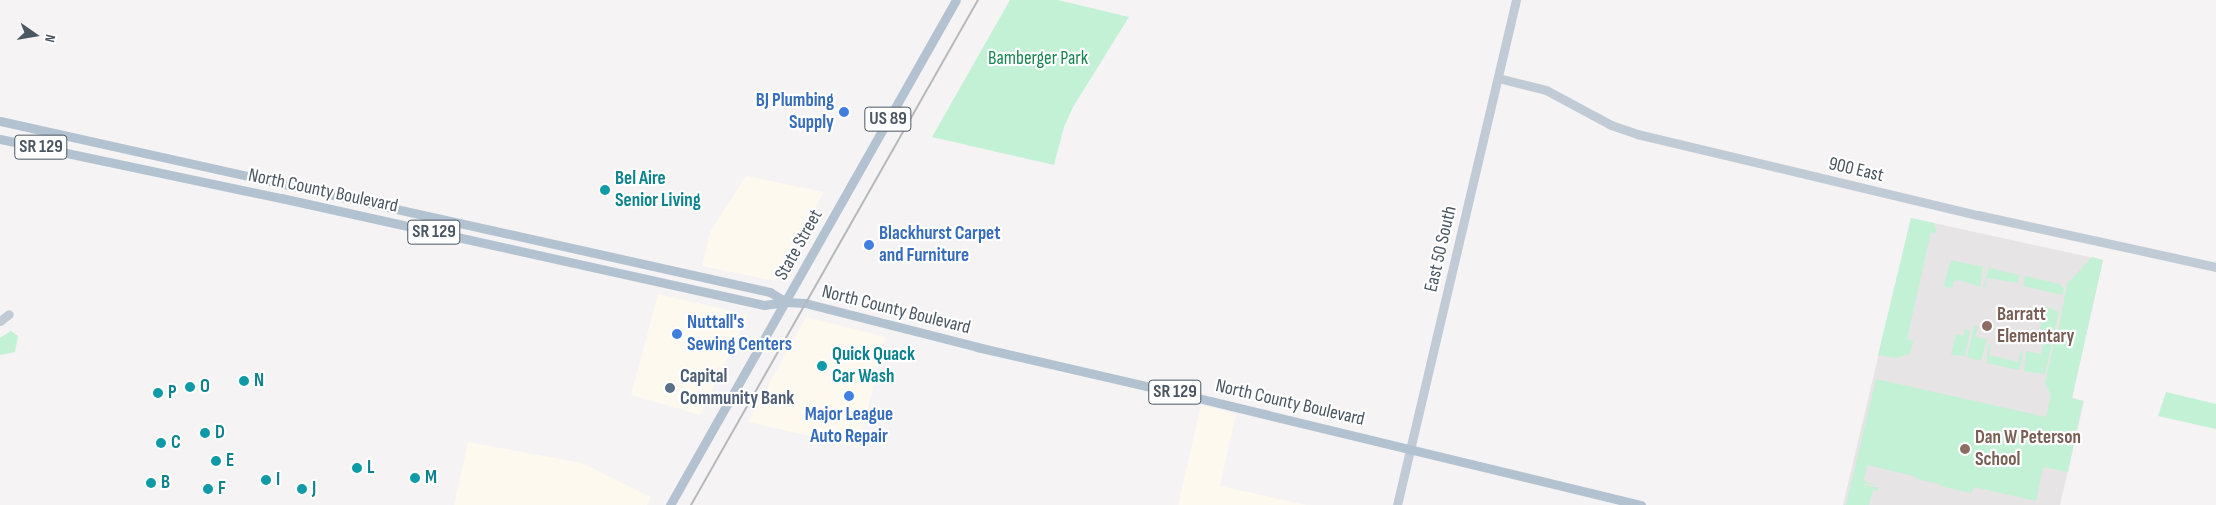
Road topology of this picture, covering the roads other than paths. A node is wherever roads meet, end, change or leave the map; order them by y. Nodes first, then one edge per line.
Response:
1 (956, 0) edge
2 (1516, 0) edge
3 (1498, 78) junction
4 (0, 121) edge
5 (0, 139) edge
6 (2216, 267) edge
7 (786, 302) junction
8 (9, 314) dead end
9 (0, 321) edge
10 (1410, 448) junction
11 (670, 505) edge
12 (1397, 505) edge
13 (1641, 505) edge

1 - 7 main road, State Street / US 89
2 - 3 street, East 50 South
3 - 6 street, 900 East
3 - 10 street, East 50 South
4 - 7 main road, North County Boulevard / SR 129
5 - 7 main road, North County Boulevard / SR 129
7 - 10 main road, North County Boulevard / SR 129
7 - 11 main road, State Street / US 89
8 - 9 street
10 - 12 street, East 50 South
10 - 13 main road, North County Boulevard / SR 129

